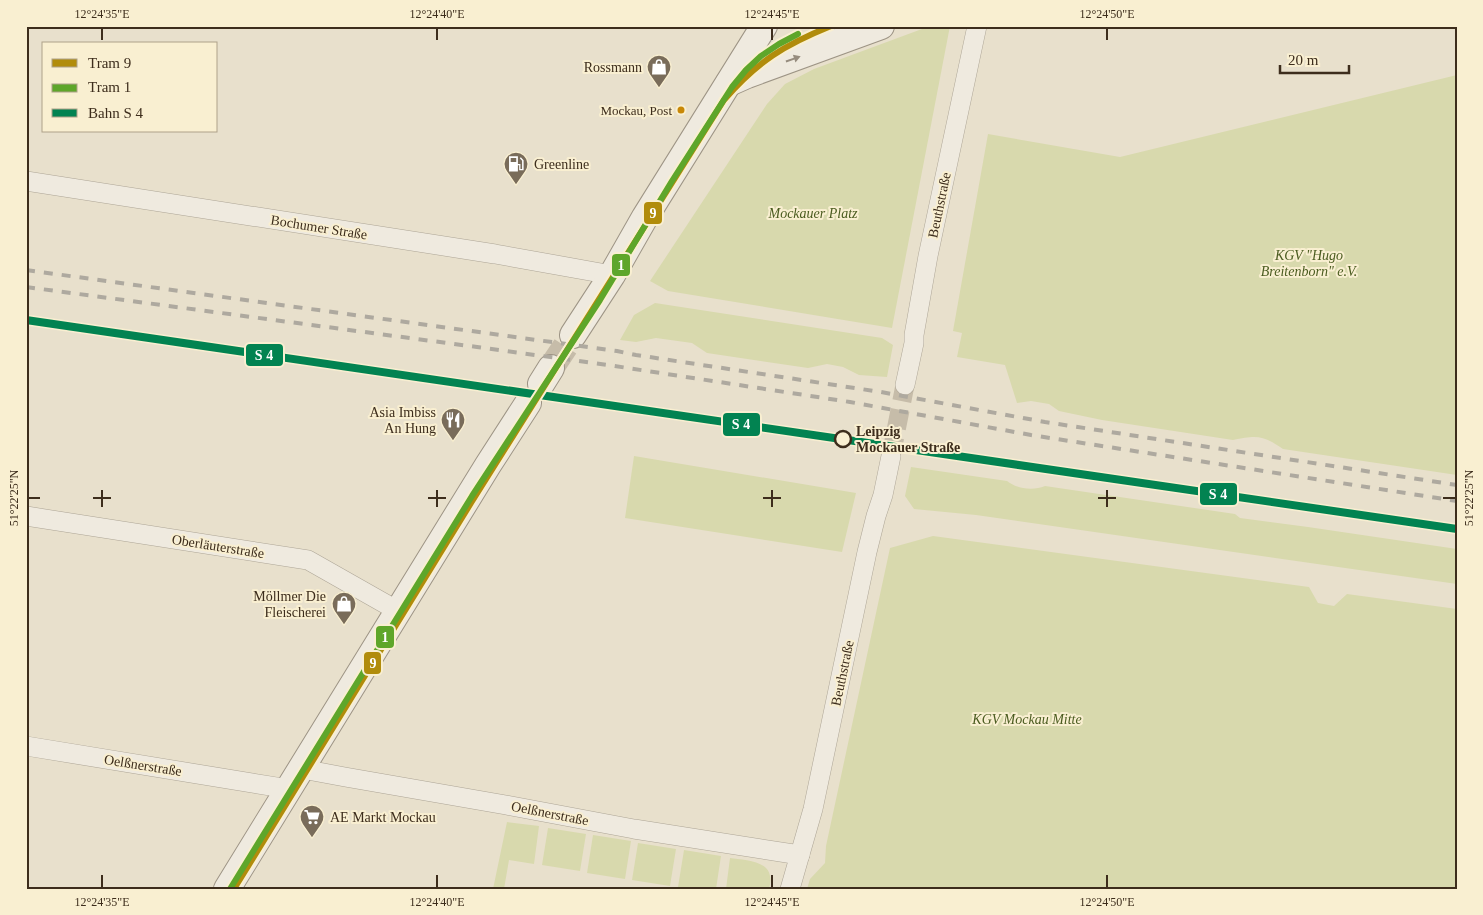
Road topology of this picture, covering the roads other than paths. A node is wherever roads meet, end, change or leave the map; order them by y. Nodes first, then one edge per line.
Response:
1 (764, 26) edge
2 (880, 26) edge
3 (977, 26) edge
4 (738, 79) junction
5 (26, 180) edge
6 (612, 275) junction
7 (573, 335) tunnel mouth
8 (540, 385) tunnel mouth
9 (906, 385) tunnel mouth
10 (891, 456) tunnel mouth
11 (26, 516) edge
12 (398, 611) junction
13 (26, 746) edge
14 (296, 779) junction
15 (800, 855) junction
16 (227, 889) edge
17 (790, 889) edge

1 - 4 main road
4 -> 2 main road
3 - 9 street, Beuthstraße
4 - 6 main road
5 - 6 street, Bochumer Straße
6 - 7 main road
8 - 12 main road
10 - 15 street, Beuthstraße
11 - 12 street, Oberläuterstraße
12 - 14 main road
13 - 14 street, Oelßnerstraße
14 - 15 street, Oelßnerstraße
14 - 16 main road
15 - 17 street, Beuthstraße

